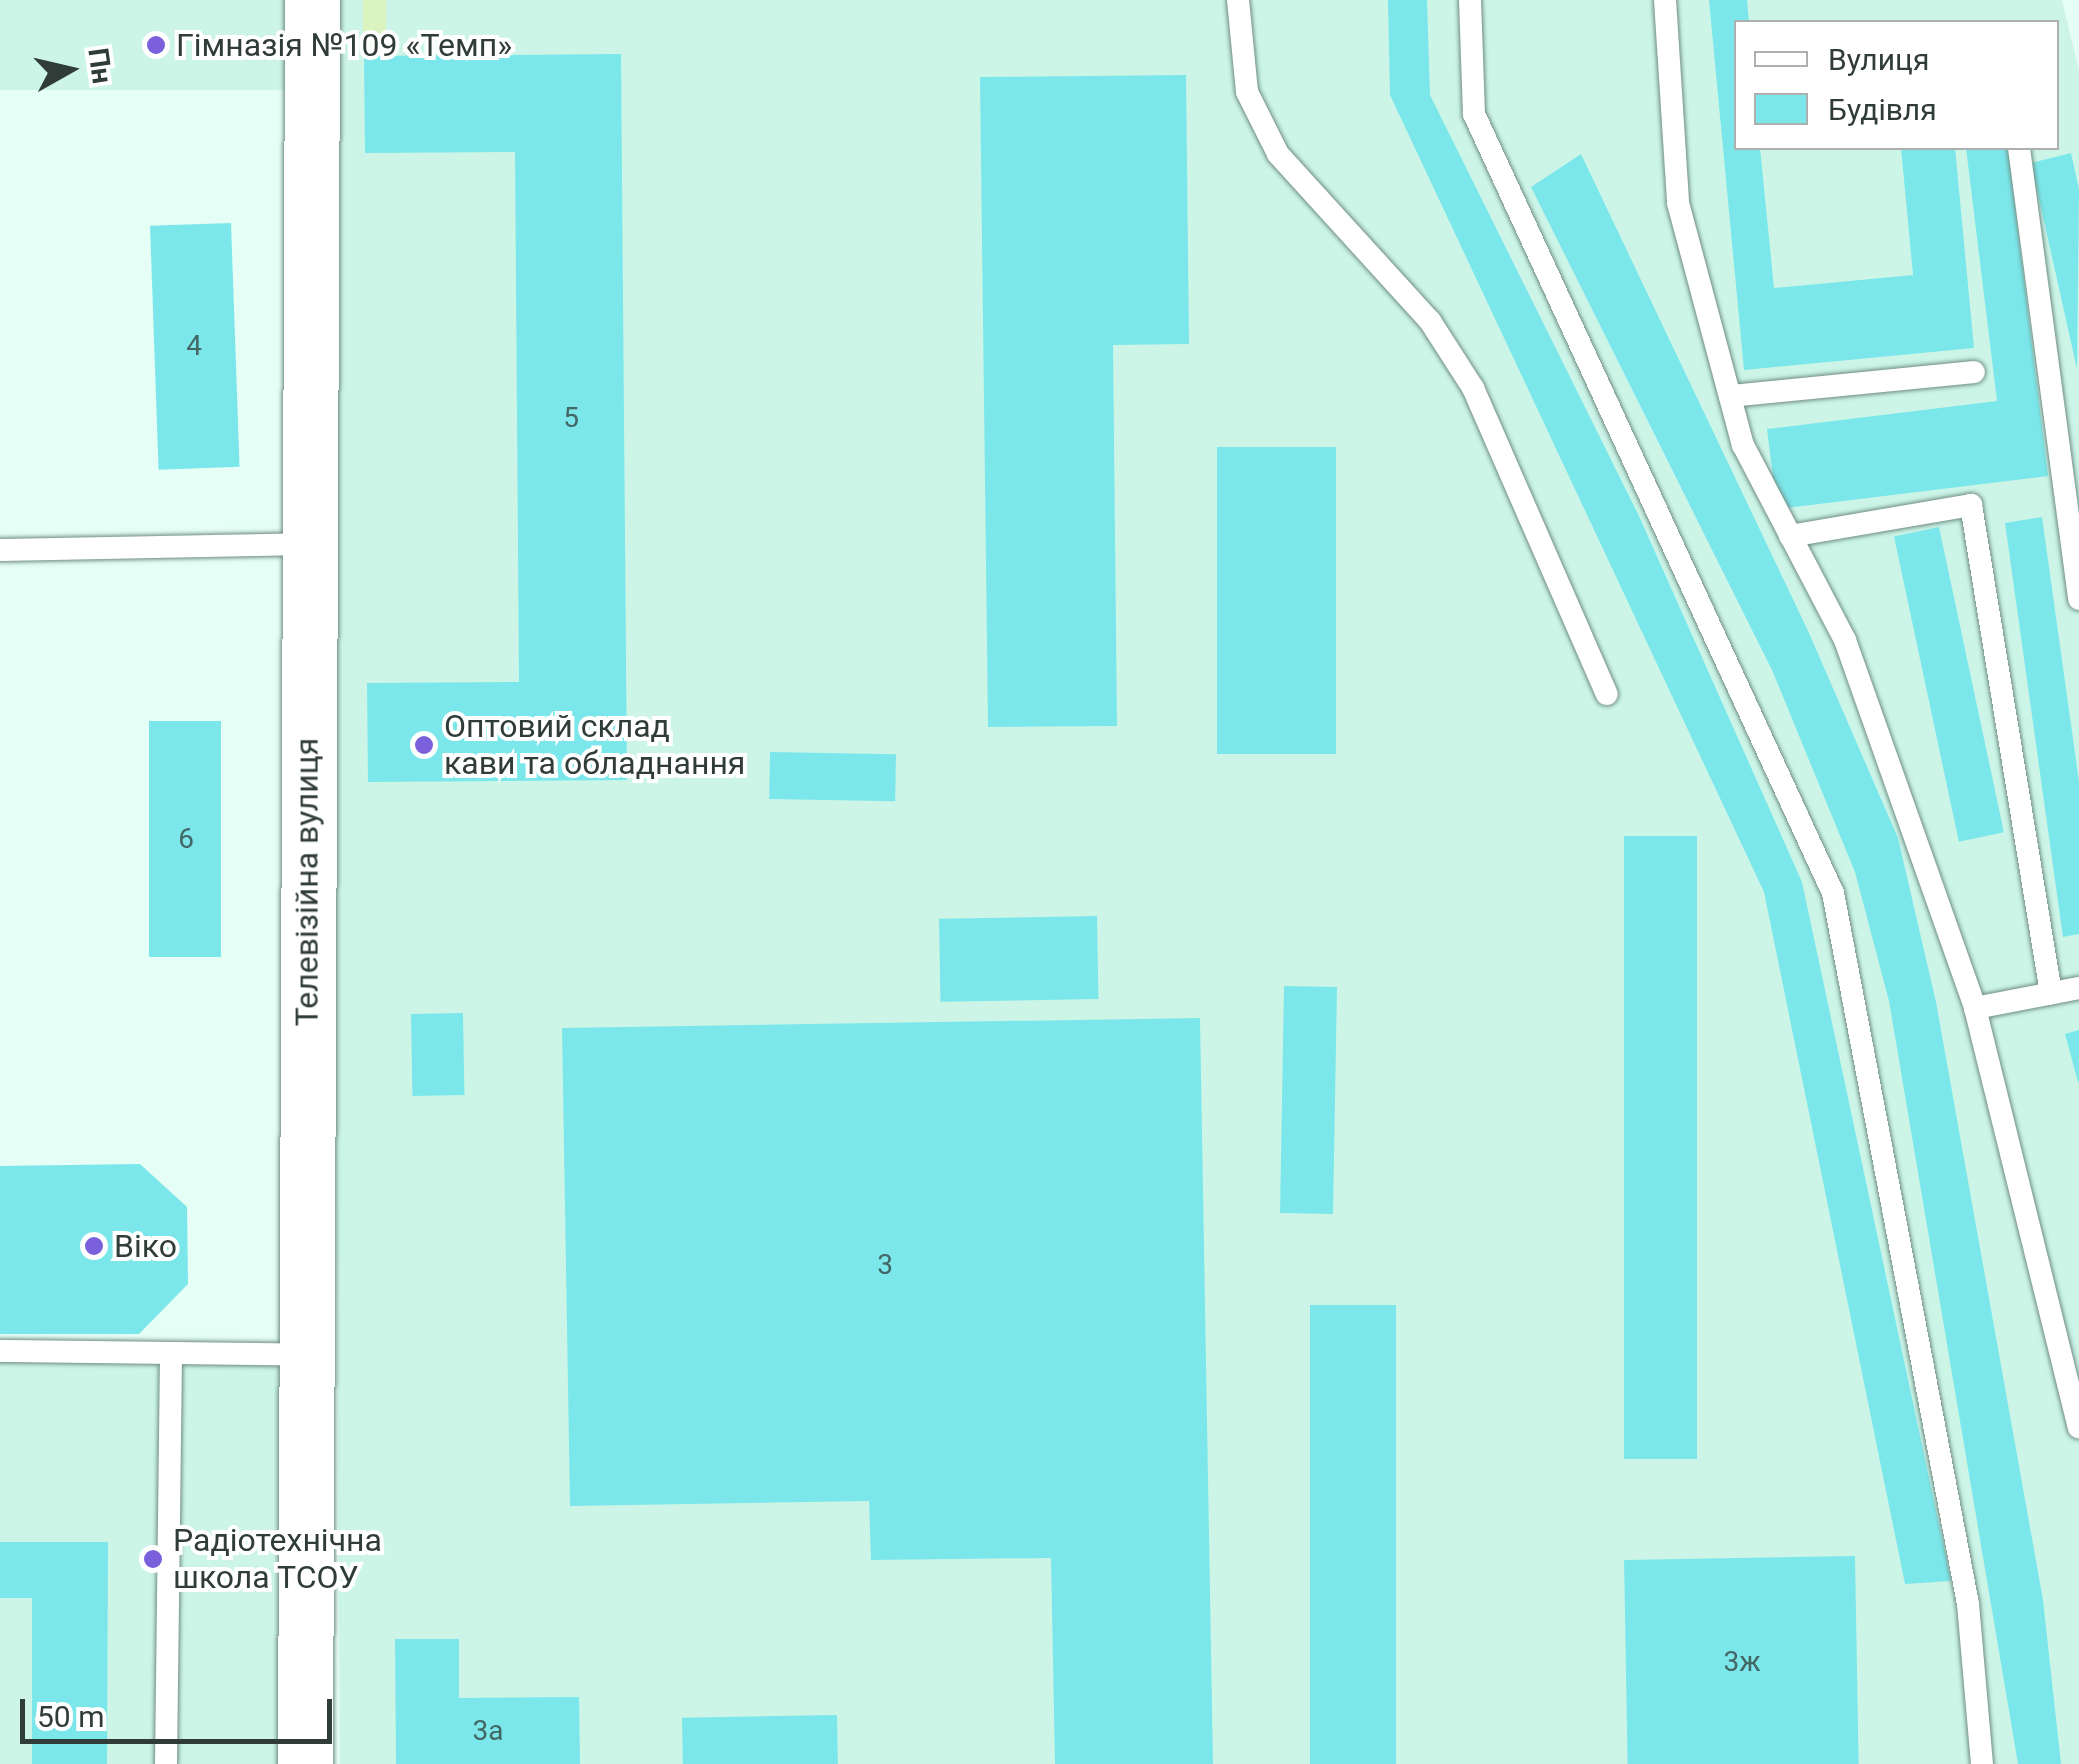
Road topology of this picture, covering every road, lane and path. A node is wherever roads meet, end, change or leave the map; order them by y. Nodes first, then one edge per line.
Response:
1 (312, 0) edge
2 (1238, 0) edge
3 (1470, 0) edge
4 (1665, 0) edge
5 (2019, 150) edge
6 (1974, 372) dead end
7 (1730, 396) junction
8 (1790, 536) junction
9 (308, 544) junction
10 (0, 550) edge
11 (2079, 600) edge
12 (1607, 694) dead end
13 (2079, 988) edge
14 (2051, 994) junction
15 (1974, 1008) junction
16 (0, 1351) edge
17 (171, 1353) junction
18 (306, 1355) junction
19 (2079, 1428) edge
20 (166, 1764) edge
21 (306, 1764) edge
22 (1982, 1764) edge

1 - 9 street, Телевізійна вулиця
2 - 12 lane
3 - 22 lane
4 - 7 lane
5 - 11 lane
6 - 7 lane
7 - 8 lane
8 - 14 lane
8 - 15 lane
9 - 10 lane
9 - 18 street, Телевізійна вулиця
13 - 14 lane
14 - 15 lane
15 - 19 lane
16 - 17 lane
17 - 18 lane
17 - 20 lane
18 - 21 street, Телевізійна вулиця

